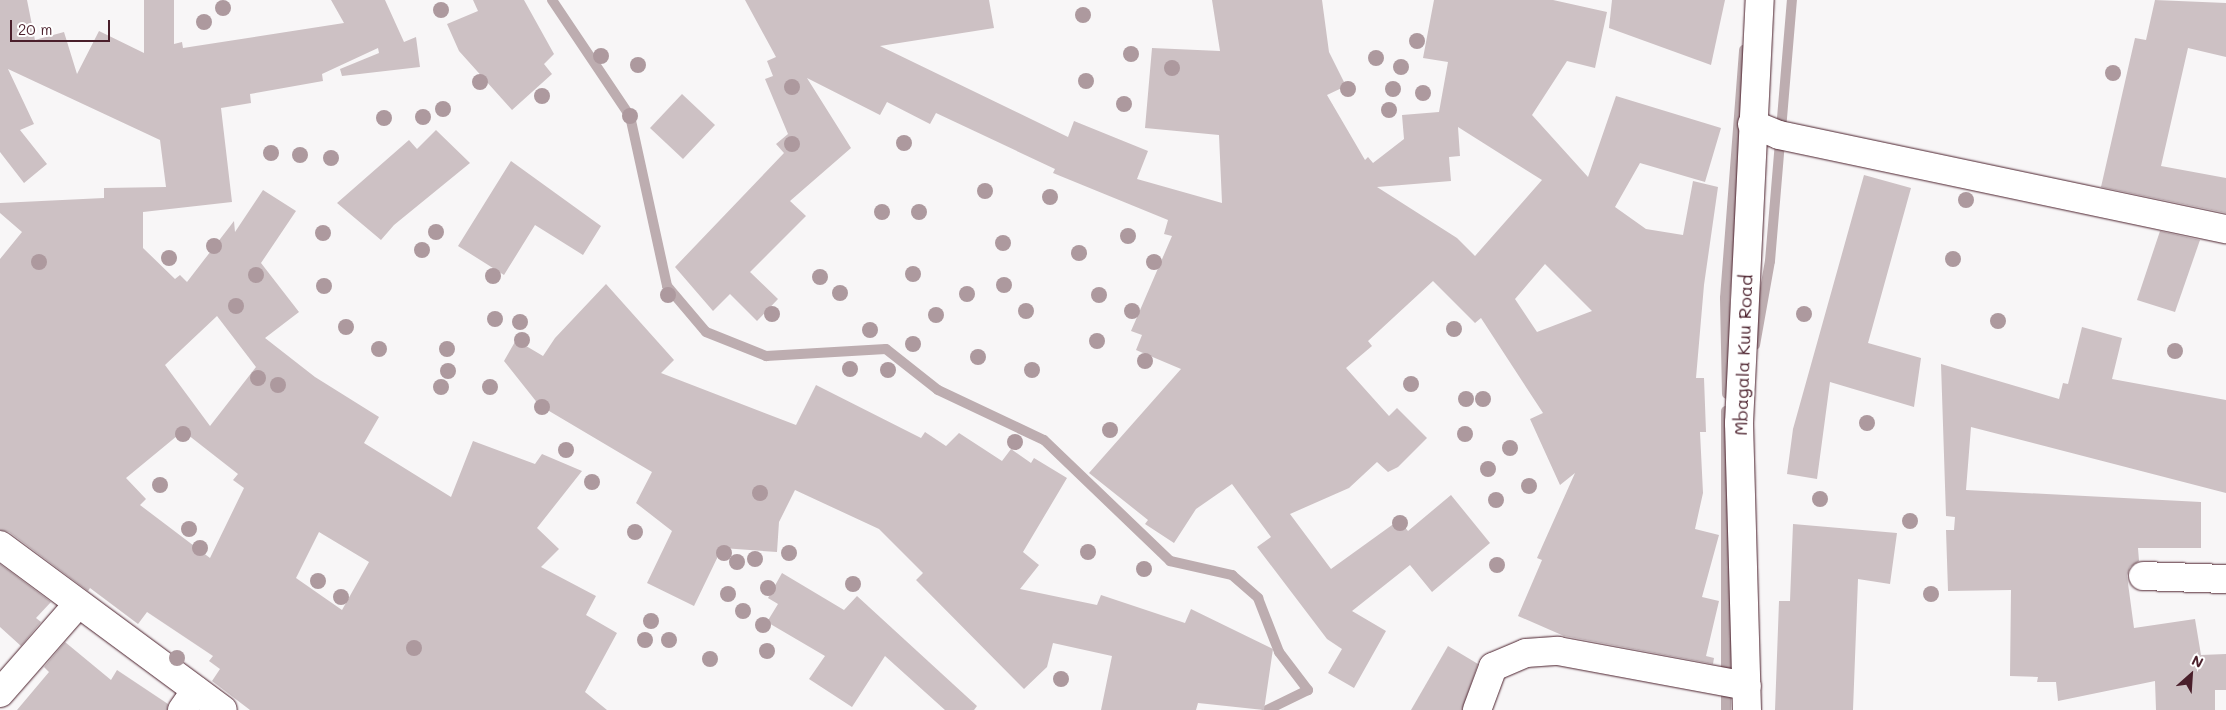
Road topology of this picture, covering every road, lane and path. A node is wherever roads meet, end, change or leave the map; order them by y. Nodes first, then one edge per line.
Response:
1 (1760, 0) edge
2 (1752, 124) junction
3 (2226, 229) edge
4 (0, 545) edge
5 (2143, 576) dead end
6 (2226, 579) edge
7 (78, 604) junction
8 (0, 693) edge
9 (1746, 698) edge
10 (189, 700) edge
11 (223, 710) edge
12 (1477, 710) edge

1 - 2 street, Mbagala Kuu Road
2 - 3 street
2 - 9 street, Mbagala Kuu Road
4 - 7 street
5 - 6 street
7 - 8 street
7 - 10 street
9 - 12 street
10 - 11 street

